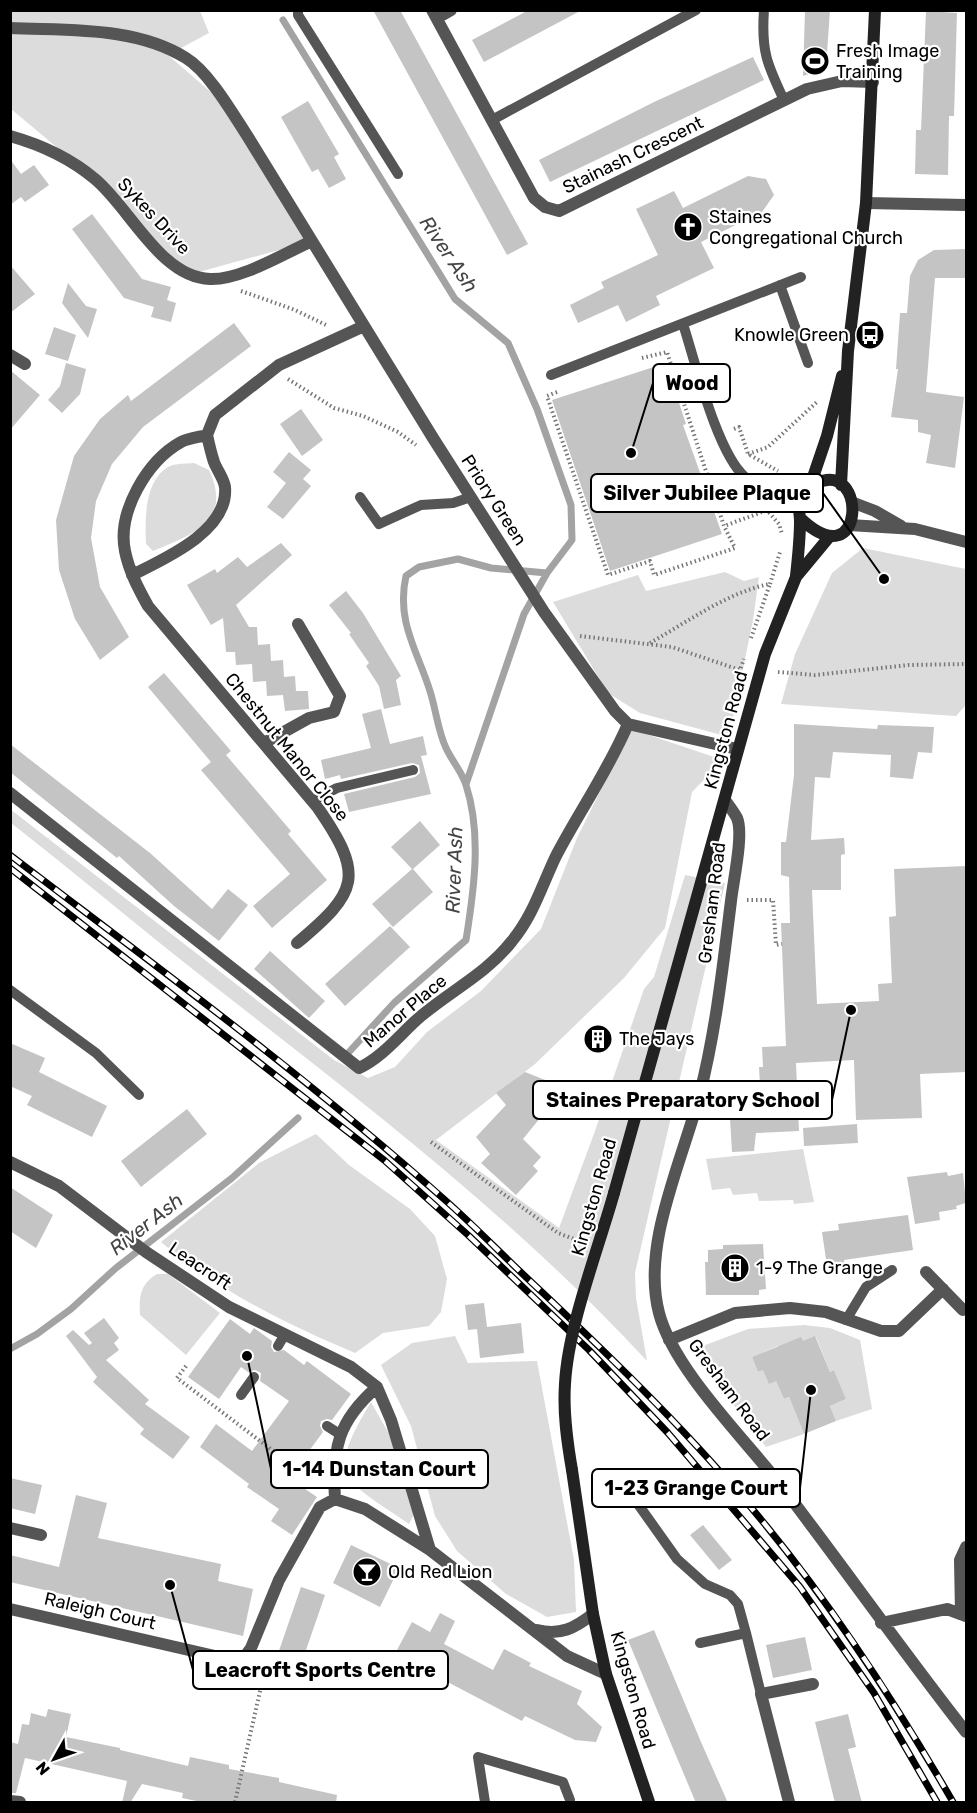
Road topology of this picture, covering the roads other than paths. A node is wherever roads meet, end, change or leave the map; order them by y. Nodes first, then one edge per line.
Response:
1 (298, 10) edge
2 (451, 10) edge
3 (696, 10) edge
4 (764, 10) edge
5 (875, 10) edge
6 (434, 14) edge
7 (10, 28) edge
8 (873, 82) junction
9 (784, 100) junction
10 (492, 120) junction
11 (10, 136) edge
12 (398, 174) dead end
13 (866, 203) junction
14 (966, 205) edge
15 (312, 241) junction
16 (801, 277) dead end
17 (780, 285) junction
18 (683, 324) junction
19 (364, 326) junction
20 (848, 351) junction
21 (10, 355) edge
22 (808, 363) dead end
23 (25, 364) dead end
24 (551, 375) dead end
25 (207, 435) junction
26 (841, 485) junction
27 (810, 486) junction
28 (360, 497) dead end
29 (471, 497) junction
30 (854, 503) junction
31 (799, 504) junction
32 (801, 519) junction
33 (849, 525) junction
34 (905, 529) junction
35 (830, 536) junction
36 (966, 542) edge
37 (132, 576) junction
38 (796, 577) junction
39 (298, 624) dead end
40 (628, 724) junction
41 (264, 743) junction
42 (737, 749) junction
43 (414, 770) dead end
44 (10, 793) edge
45 (725, 800) junction
46 (312, 801) junction
47 (297, 943) dead end
48 (10, 990) edge
49 (139, 1095) dead end
50 (10, 1162) edge
51 (892, 1270) dead end
52 (926, 1272) dead end
53 (943, 1289) junction
54 (963, 1310) dead end
55 (846, 1320) junction
56 (285, 1334) junction
57 (669, 1340) junction
58 (278, 1346) dead end
59 (254, 1377) dead end
60 (377, 1387) junction
61 (241, 1395) dead end
62 (327, 1426) dead end
63 (339, 1439) junction
64 (623, 1483) dead end
65 (335, 1499) junction
66 (10, 1528) edge
67 (41, 1535) dead end
68 (966, 1547) edge
69 (430, 1550) junction
70 (10, 1609) edge
71 (593, 1614) junction
72 (964, 1615) edge
73 (882, 1623) junction
74 (532, 1629) junction
75 (746, 1633) junction
76 (700, 1643) dead end
77 (606, 1674) junction
78 (813, 1684) dead end
79 (762, 1694) junction
80 (966, 1732) edge
81 (10, 1800) edge
82 (570, 1800) dead end
83 (20, 1803) edge
84 (485, 1803) edge
85 (649, 1803) edge
86 (789, 1803) edge

1 - 12 lane
2 - 6 street, Stainash Crescent
3 - 10 lane
4 - 9 lane
5 - 8 street
6 - 10 street, Stainash Crescent
7 - 15 street, Priory Green
8 - 9 street, Stainash Crescent
8 - 13 street
9 - 10 street, Stainash Crescent
11 - 15 street, Sykes Drive
13 - 14 street
13 - 20 street
15 - 19 street, Priory Green
16 - 17 lane
17 - 18 lane
17 - 22 lane
18 - 24 lane
18 - 31 lane
19 - 25 street
19 - 29 street, Priory Green
20 - 26 street
20 - 27 street
21 - 23 street
25 - 37 street, Chestnut Manor Close
25 - 37 street
26 - 27 street
26 - 30 street
27 - 31 street
28 - 29 lane
29 - 40 street, Priory Green
30 - 33 street
30 - 34 street
31 - 32 street
32 - 35 street
32 - 38 street, Kingston Road
33 - 34 street
33 - 35 street
34 - 36 street
35 - 38 street, Kingston Road
37 - 41 street, Chestnut Manor Close
38 - 42 street, Kingston Road
39 - 41 street
40 - 42 street
40 - 44 street, Manor Place
41 - 46 street, Chestnut Manor Close
42 - 45 street, Kingston Road
43 - 46 lane
45 - 57 street, Gresham Road
45 - 71 street, Kingston Road, bridge
46 - 47 street, Chestnut Manor Close
48 - 49 lane
50 - 56 street, Leacroft
51 - 55 lane
52 - 53 street
53 - 54 street
53 - 55 street
55 - 57 street
56 - 58 lane
56 - 60 street, Leacroft
57 - 73 street, Gresham Road
59 - 61 lane
60 - 63 street
60 - 69 street, Leacroft
62 - 63 lane
63 - 65 street
64 - 75 lane
65 - 69 street
65 - 70 street, Raleigh Court
66 - 67 street
68 - 72 street
69 - 74 street
71 - 74 street
71 - 77 street, Kingston Road
72 - 73 street
73 - 80 street, Gresham Road
74 - 77 street
75 - 76 lane
75 - 79 lane
77 - 85 street, Kingston Road
78 - 79 street
79 - 86 street
81 - 83 street
82 - 84 lane

